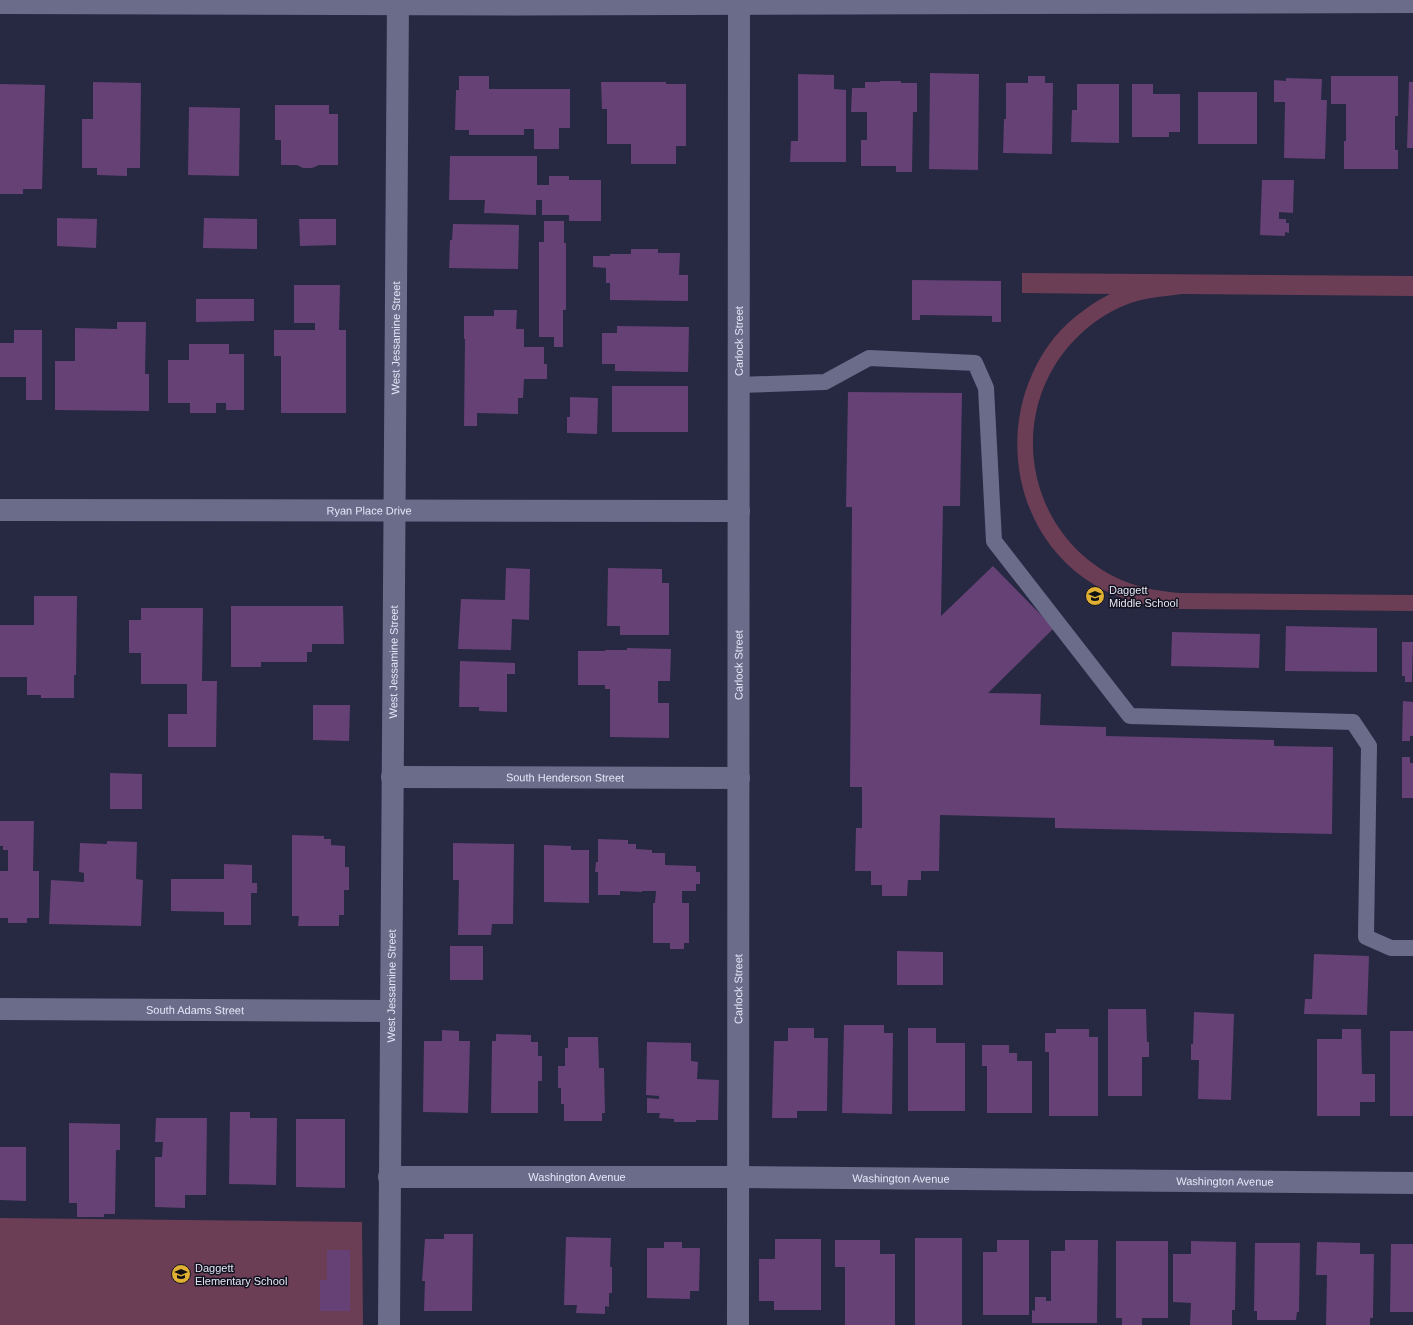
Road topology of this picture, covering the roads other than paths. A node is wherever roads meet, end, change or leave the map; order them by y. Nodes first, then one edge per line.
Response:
1 (1413, 2) edge
2 (0, 3) edge
3 (398, 3) edge
4 (739, 5) junction
5 (739, 385) junction
6 (0, 510) edge
7 (394, 511) junction
8 (739, 511) junction
9 (392, 777) junction
10 (739, 778) junction
11 (1413, 948) edge
12 (0, 1009) edge
13 (391, 1011) junction
14 (389, 1177) junction
15 (739, 1177) junction
16 (1413, 1183) edge
17 (389, 1325) edge
18 (738, 1325) edge

1 - 4 street
2 - 3 street
3 - 4 street
3 - 7 street, West Jessamine Street
4 - 5 street, Carlock Street
5 - 8 street, Carlock Street
5 - 11 lane
6 - 7 street, Ryan Place Drive
7 - 8 street, Ryan Place Drive
7 - 9 street, West Jessamine Street
8 - 10 street, Carlock Street
9 - 10 street, South Henderson Street
9 - 13 street, West Jessamine Street
10 - 15 street, Carlock Street
12 - 13 street, South Adams Street
13 - 14 street, West Jessamine Street
14 - 15 street, Washington Avenue
14 - 17 street, West Jessamine Street
15 - 16 street, Washington Avenue
15 - 18 street, Carlock Street

